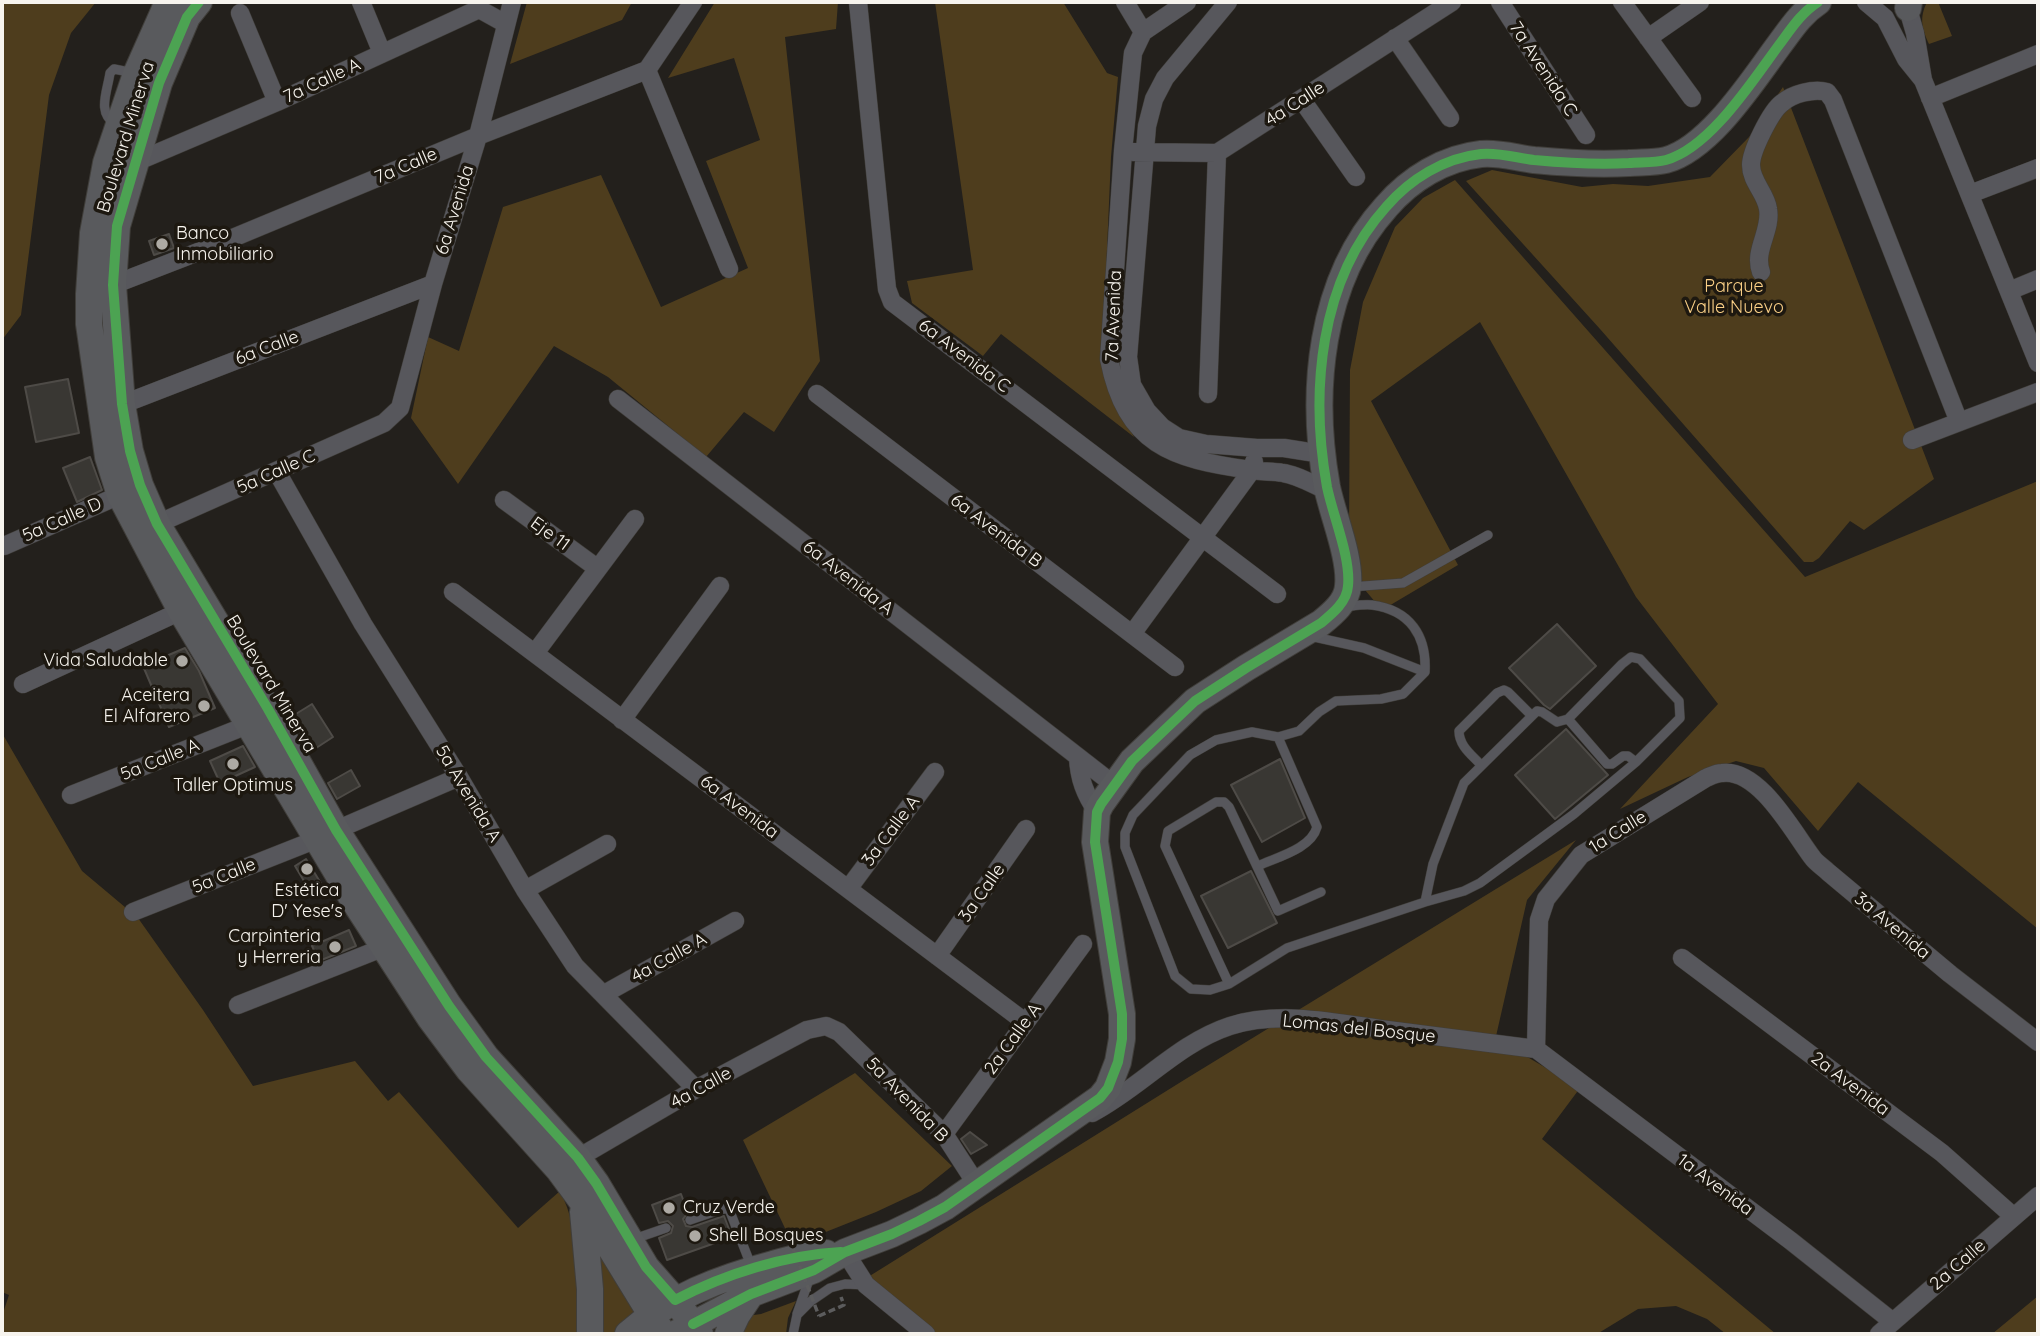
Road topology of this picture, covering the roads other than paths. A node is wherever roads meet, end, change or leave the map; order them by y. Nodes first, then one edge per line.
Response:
1 (168, 2) edge
2 (199, 2) edge
3 (361, 2) edge
4 (512, 2) edge
5 (693, 2) edge
6 (858, 2) edge
7 (1125, 2) edge
8 (1187, 2) edge
9 (1228, 2) edge
10 (1452, 2) edge
11 (1500, 2) edge
12 (1622, 2) edge
13 (1700, 2) edge
14 (1818, 2) edge
15 (1866, 2) edge
16 (478, 5) edge
17 (1902, 7) edge
18 (240, 13) dead end
19 (506, 24) junction
20 (1143, 32) junction
21 (1395, 38) junction
22 (1648, 38) junction
23 (382, 53) junction
24 (2038, 54) edge
25 (647, 70) junction
26 (147, 78) junction
27 (1692, 97) dead end
28 (1930, 97) junction
29 (1302, 100) junction
30 (277, 102) junction
31 (1450, 118) dead end
32 (1586, 135) dead end
33 (478, 136) junction
34 (1123, 151) junction
35 (1144, 153) junction
36 (1217, 153) junction
37 (136, 162) junction
38 (2038, 167) edge
39 (1356, 177) dead end
40 (1970, 194) junction
41 (729, 269) dead end
42 (1760, 272) dead end
43 (2038, 279) edge
44 (1114, 282) junction
45 (1133, 283) junction
46 (433, 284) junction
47 (101, 290) junction
48 (2009, 291) junction
49 (2038, 363) edge
50 (2038, 392) edge
51 (817, 394) dead end
52 (1208, 394) dead end
53 (618, 399) dead end
54 (112, 409) junction
55 (393, 416) joint
56 (1959, 422) junction
57 (1912, 440) dead end
58 (1257, 448) junction
59 (1322, 454) junction
60 (1252, 470) junction
61 (277, 472) junction
62 (1328, 491) junction
63 (120, 495) junction
64 (504, 500) dead end
65 (635, 519) dead end
66 (157, 524) junction
67 (1488, 535) dead end
68 (1204, 538) junction
69 (5, 546) dead end
70 (597, 568) junction
71 (720, 586) dead end
72 (453, 592) dead end
73 (1277, 594) dead end
74 (1343, 597) junction
75 (181, 611) junction
76 (1132, 634) junction
77 (1304, 635) junction
78 (535, 653) junction
79 (1175, 667) dead end
80 (1425, 672) junction
81 (23, 684) dead end
82 (1531, 716) junction
83 (1568, 719) junction
84 (622, 720) junction
85 (248, 725) junction
86 (1278, 737) junction
87 (1078, 757) junction
88 (1636, 762) junction
89 (1481, 765) junction
90 (935, 772) dead end
91 (459, 777) junction
92 (1114, 785) junction
93 (1764, 792) joint
94 (71, 795) dead end
95 (1097, 812) junction
96 (1026, 829) dead end
97 (326, 835) junction
98 (607, 844) dead end
99 (1258, 866) junction
100 (848, 889) junction
101 (525, 890) junction
102 (1321, 891) dead end
103 (1425, 902) junction
104 (133, 912) dead end
105 (735, 921) dead end
106 (1083, 944) dead end
107 (385, 947) junction
108 (937, 956) junction
109 (1682, 958) dead end
110 (1229, 984) junction
111 (604, 994) junction
112 (238, 1005) dead end
113 (1025, 1022) junction
114 (827, 1026) joint
115 (2038, 1042) edge
116 (1536, 1049) junction
117 (696, 1090) junction
118 (944, 1134) junction
119 (1046, 1137) junction
120 (578, 1158) junction
121 (977, 1185) junction
122 (2038, 1196) edge
123 (581, 1200) junction
124 (2013, 1216) junction
125 (690, 1220) dead end
126 (666, 1228) dead end
127 (629, 1240) junction
128 (845, 1252) junction
129 (814, 1270) junction
130 (752, 1282) junction
131 (866, 1285) junction
132 (675, 1300) junction
133 (797, 1315) junction
134 (1893, 1322) junction
135 (657, 1325) edge
136 (690, 1331) edge
137 (590, 1334) edge
138 (628, 1334) edge
139 (728, 1334) edge
140 (793, 1334) edge
141 (926, 1334) edge
142 (1879, 1334) edge

1 - 26 street, Boulevard Minerva
2 - 26 street, Boulevard Minerva
3 - 23 street
4 - 19 street, 6a Avenida
5 - 25 street
6 - 68 street, 6a Avenida C
7 - 20 street
8 - 20 street
9 - 35 street, 7a Avenida
10 - 21 street, 4a Calle
11 - 32 street, 7a Avenida C
12 - 22 street
13 - 22 street
14 - 59 street
15 - 17 street
16 - 19 street, 7a Calle A
16 - 23 street, 7a Calle A
17 - 28 street
18 - 30 street
19 - 33 street, 6a Avenida
20 - 34 street, 7a Avenida
21 - 29 street, 4a Calle
21 - 31 street
22 - 27 street
23 - 30 street, 7a Calle A
24 - 28 street
25 - 33 street, 7a Calle
25 - 41 street
26 - 37 street, Boulevard Minerva
26 - 47 street, Boulevard Minerva
28 - 40 street
29 - 36 street, 4a Calle
29 - 39 street
30 - 37 street, 7a Calle A
33 - 46 street, 6a Avenida
33 - 47 street, 7a Calle
34 - 35 street
34 - 44 street, 7a Avenida
35 - 36 street
35 - 45 street, 7a Avenida
36 - 52 street
37 - 47 street, Boulevard Minerva
38 - 40 street
40 - 48 street
42 - 56 street
43 - 48 street
44 - 45 street
44 - 60 street, 7a Avenida
45 - 58 street, 7a Avenida
46 - 54 street, 6a Calle
46 - 55 street, 6a Avenida
47 - 54 street, Boulevard Minerva
48 - 49 street
50 - 56 street
51 - 76 street, 6a Avenida B
53 - 87 street, 6a Avenida A
54 - 63 street, Boulevard Minerva
54 - 66 street, Boulevard Minerva
55 - 61 street, 5a Calle C
56 - 57 street
58 - 59 street, 7a Avenida
58 - 60 street
59 - 62 street
60 - 62 street, 7a Avenida
60 - 68 street
61 - 66 street, 5a Calle C
61 - 91 street, 5a Avenida A
62 - 74 street
63 - 69 street, 5a Calle D
63 - 75 street, Boulevard Minerva
64 - 70 street, Eje 11
65 - 70 street
66 - 97 street, Boulevard Minerva
67 - 74 lane
68 - 73 street, 6a Avenida C
68 - 76 street
70 - 78 street
71 - 84 street
72 - 78 street, 6a Avenida
74 - 77 street
74 - 80 lane
75 - 81 street
75 - 85 street, Boulevard Minerva
76 - 79 street, 6a Avenida B
77 - 80 lane
77 - 92 street
78 - 84 street, 6a Avenida
80 - 86 lane
82 - 83 lane
82 - 89 lane
82 - 89 lane
83 - 88 lane
83 - 88 lane
84 - 100 street, 6a Avenida
85 - 94 street, 5a Calle A
85 - 97 street, Boulevard Minerva
86 - 99 lane
86 - 110 lane
87 - 92 street, 6a Avenida A
87 - 95 street
88 - 103 lane
89 - 103 lane
90 - 100 street, 3a Calle A
91 - 97 street, 5a Calle
91 - 101 street, 5a Avenida A
92 - 95 street
93 - 115 street, 3a Avenida
93 - 116 street, 1a Calle
95 - 119 street
96 - 108 street, 3a Calle
97 - 104 street, 5a Calle
97 - 107 street, Boulevard Minerva
97 - 120 street, Boulevard Minerva
98 - 101 street
99 - 102 lane
99 - 110 lane
100 - 108 street, 6a Avenida
101 - 111 street, 5a Avenida A
103 - 110 lane
105 - 111 street, 4a Calle A
106 - 113 street, 2a Calle A
107 - 112 street
107 - 123 street, Boulevard Minerva
108 - 113 street, 6a Avenida
109 - 124 street, 2a Avenida
111 - 117 street, 5a Avenida A
113 - 118 street, 2a Calle A
114 - 117 street, 4a Calle
114 - 118 street, 5a Avenida B
116 - 119 street, Lomas del Bosque
116 - 134 street, 1a Avenida
117 - 120 street, 4a Calle
118 - 121 street, 5a Avenida B
119 - 121 street
120 - 127 street, Boulevard Minerva
121 - 128 street
122 - 124 street, 2a Calle
123 - 135 street, Boulevard Minerva
123 - 137 street
124 - 134 street, 2a Calle
125 - 130 lane
126 - 127 lane
127 - 132 street, Boulevard Minerva
128 - 129 street
128 - 130 street
128 - 131 street
129 - 130 street
129 - 133 lane
130 - 132 street
130 - 136 street
130 - 139 street
131 - 133 lane
131 - 141 street
132 - 135 street
132 - 136 street, Boulevard Minerva
133 - 140 lane
134 - 142 street, 2a Calle
135 - 138 street

